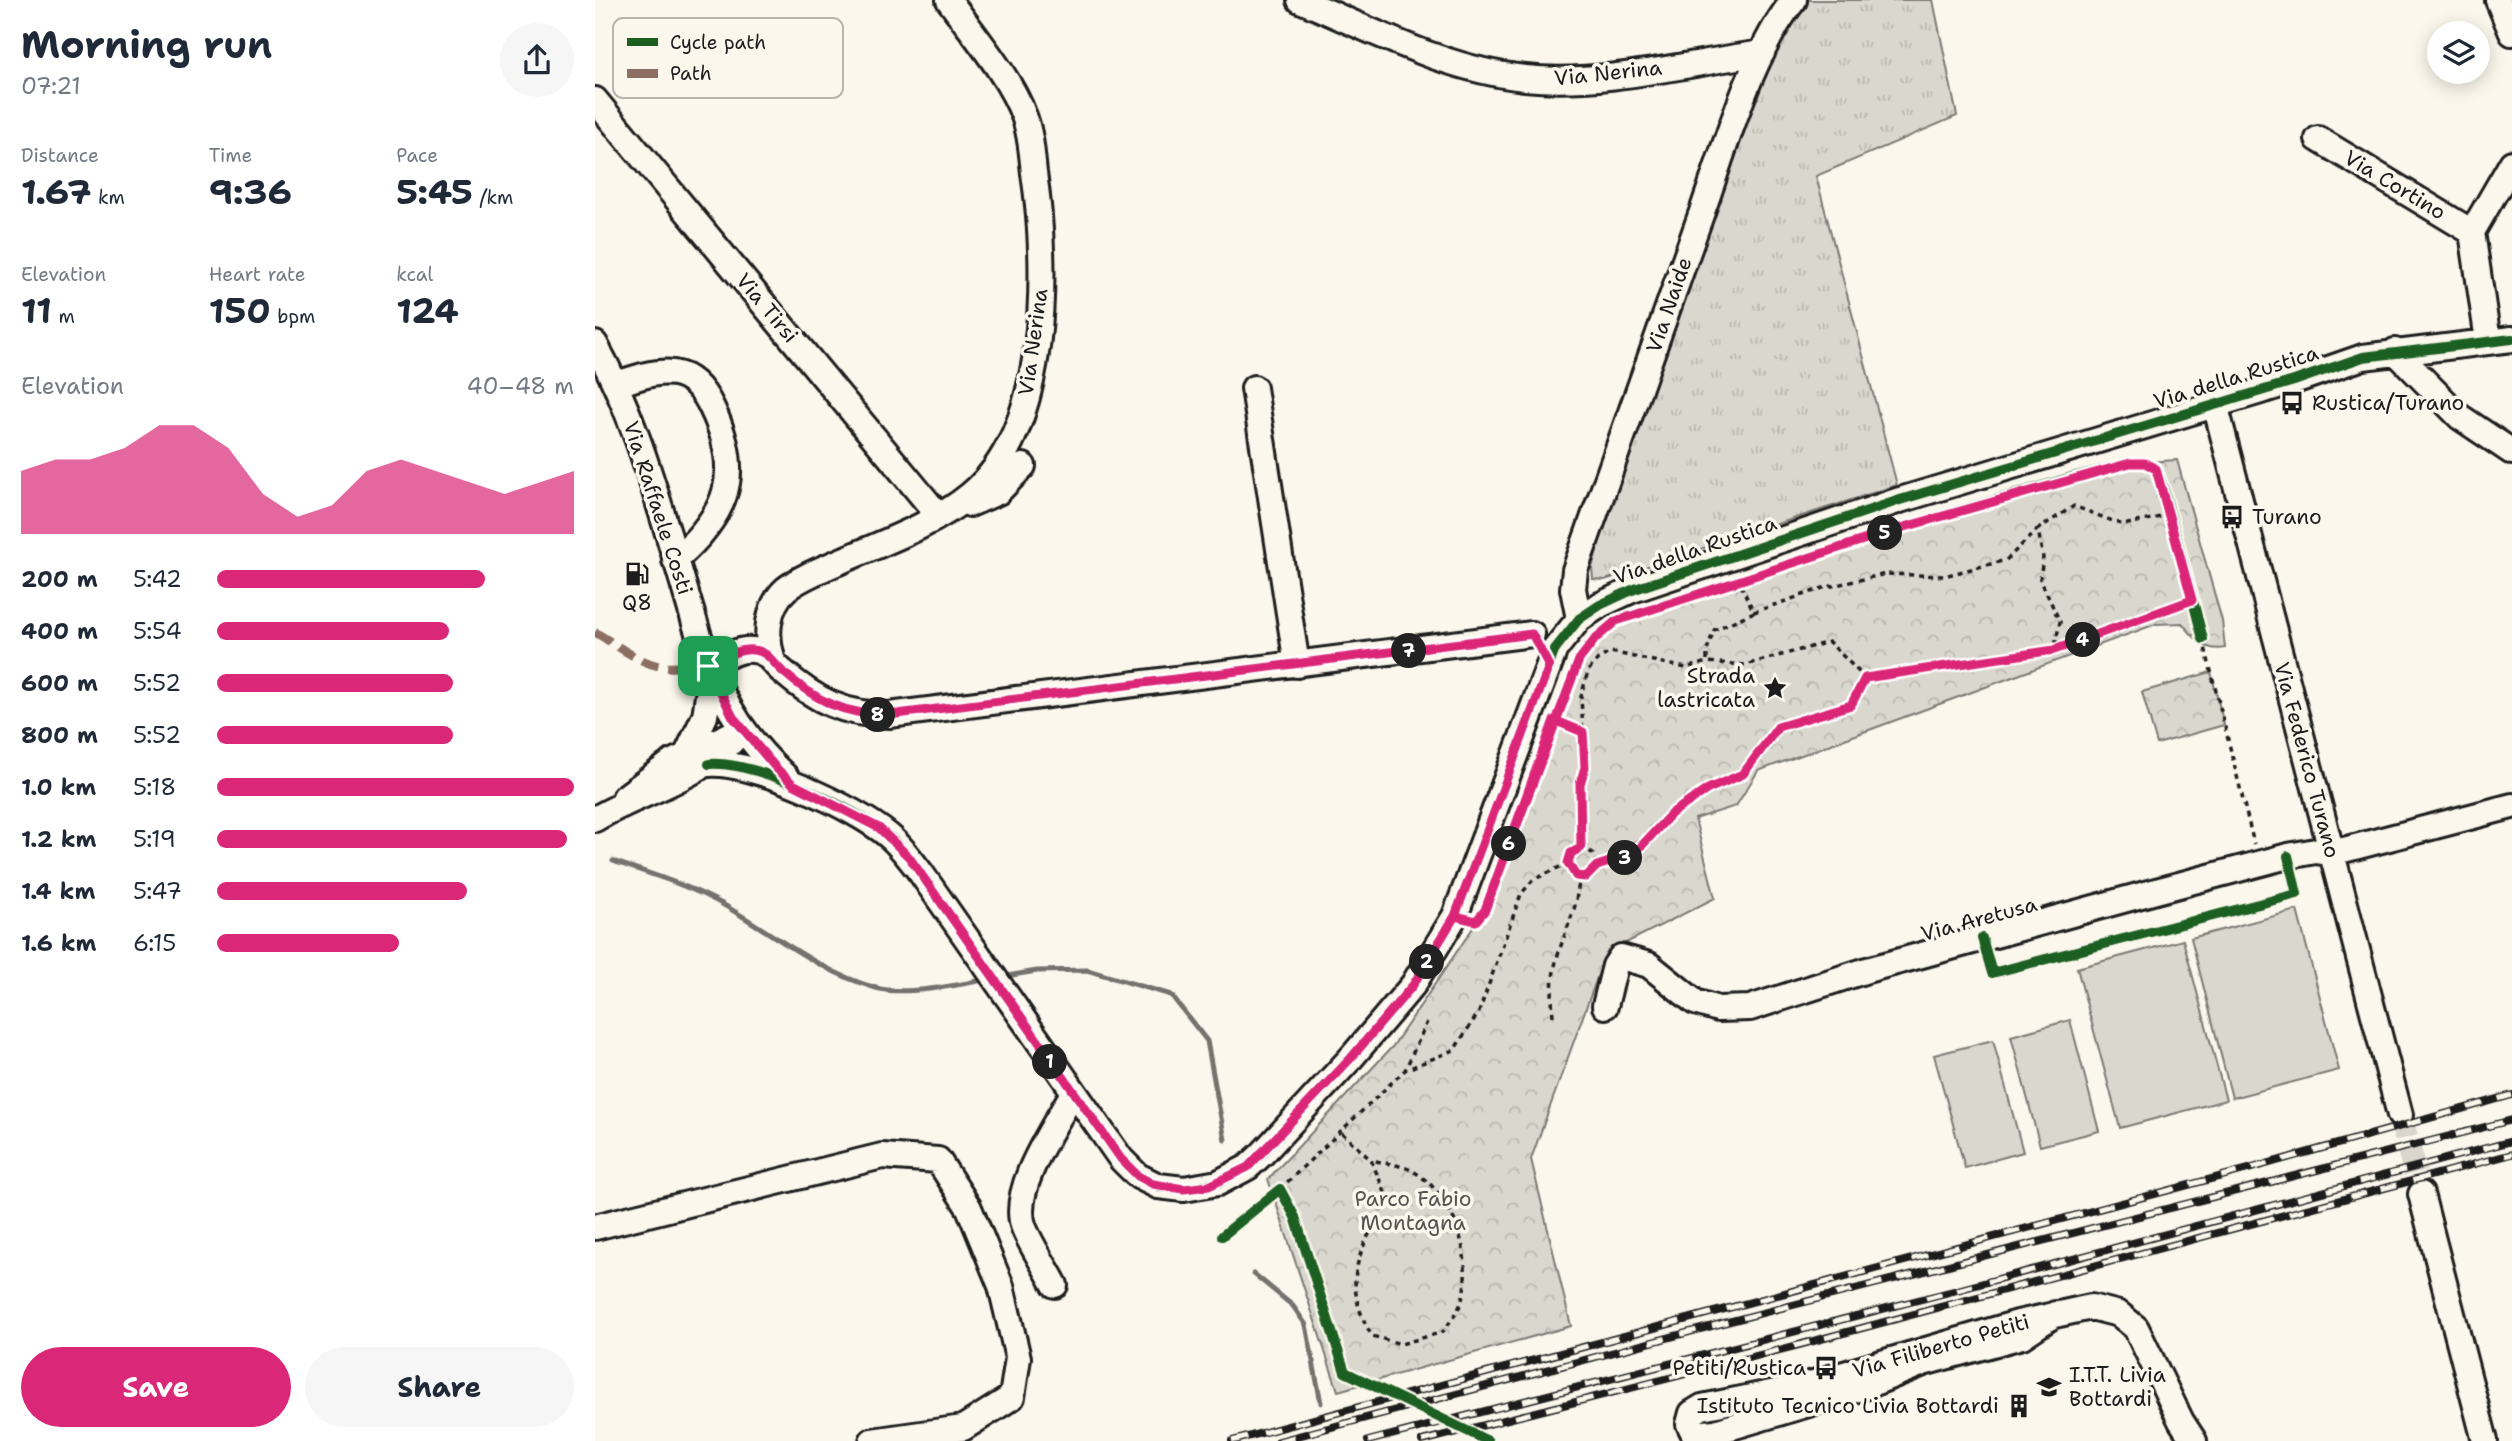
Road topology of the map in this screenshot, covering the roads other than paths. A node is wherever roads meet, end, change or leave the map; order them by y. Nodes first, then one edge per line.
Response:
1 (950, 0) edge
2 (1300, 0) edge
3 (1794, 0) edge
4 (2498, 0) edge
5 (2512, 33) edge
6 (1762, 53) junction
7 (595, 100) edge
8 (2318, 139) dead end
9 (2512, 163) edge
10 (2472, 232) junction
11 (2500, 340) edge
12 (595, 344) edge
13 (2395, 351) junction
14 (616, 384) junction
15 (1254, 388) dead end
16 (2215, 404) junction
17 (2512, 452) edge
18 (1023, 466) dead end
19 (946, 512) junction
20 (675, 560) junction
21 (770, 616) junction
22 (1579, 619) junction
23 (1532, 634) junction
24 (740, 650) junction
25 (772, 658) junction
26 (1297, 665) junction
27 (1549, 666) junction
28 (709, 671) junction
29 (743, 729) junction
30 (698, 759) junction
31 (793, 784) junction
32 (2512, 806) edge
33 (600, 816) edge
34 (2332, 853) junction
35 (1605, 1006) dead end
36 (1073, 1093) junction
37 (2400, 1115) tunnel mouth
38 (2421, 1194) tunnel mouth
39 (595, 1227) edge
40 (1055, 1285) dead end
41 (2055, 1314) junction
42 (871, 1441) edge
43 (2194, 1441) edge
44 (2485, 1441) edge

1 - 19 street, Via Nerina
2 - 6 street, Via Nerina
3 - 6 street, Via Naide
4 - 5 street
6 - 22 street, Via Naide
7 - 19 street, Via Tirsi
8 - 10 street, Via Cortino
9 - 10 street
10 - 11 street
11 - 13 street, Via della Rustica
12 - 14 street, Via Raffaele Costi
13 - 16 street, Via della Rustica
13 - 17 street
14 - 20 street, Via Raffaele Costi
14 - 20 street
15 - 26 street
16 - 22 street, Via della Rustica
16 - 34 street, Via Federico Turano
18 - 19 street
19 - 21 street, Via Nerina
20 - 28 street, Via Raffaele Costi
21 - 24 street, Via Nerina
21 - 25 street
22 - 23 street
22 - 27 street, Via della Rustica
23 - 26 street
23 - 27 street
24 - 25 street
24 - 28 street, Via Nerina
25 - 26 street
27 - 36 street, Via della Rustica
28 - 29 street, Via Raffaele Costi
28 - 30 street, Via Raffaele Costi
29 - 30 street
29 - 31 street, Via Raffaele Costi
30 - 31 street
30 - 33 street
31 - 36 street
32 - 34 street, Via Aretusa
34 - 35 street, Via Aretusa
34 - 37 street, Via Federico Turano
36 - 40 street
38 - 44 street
39 - 42 street
41 - 41 street, Via Filiberto Petiti
41 - 43 street, Via Filiberto Petiti

